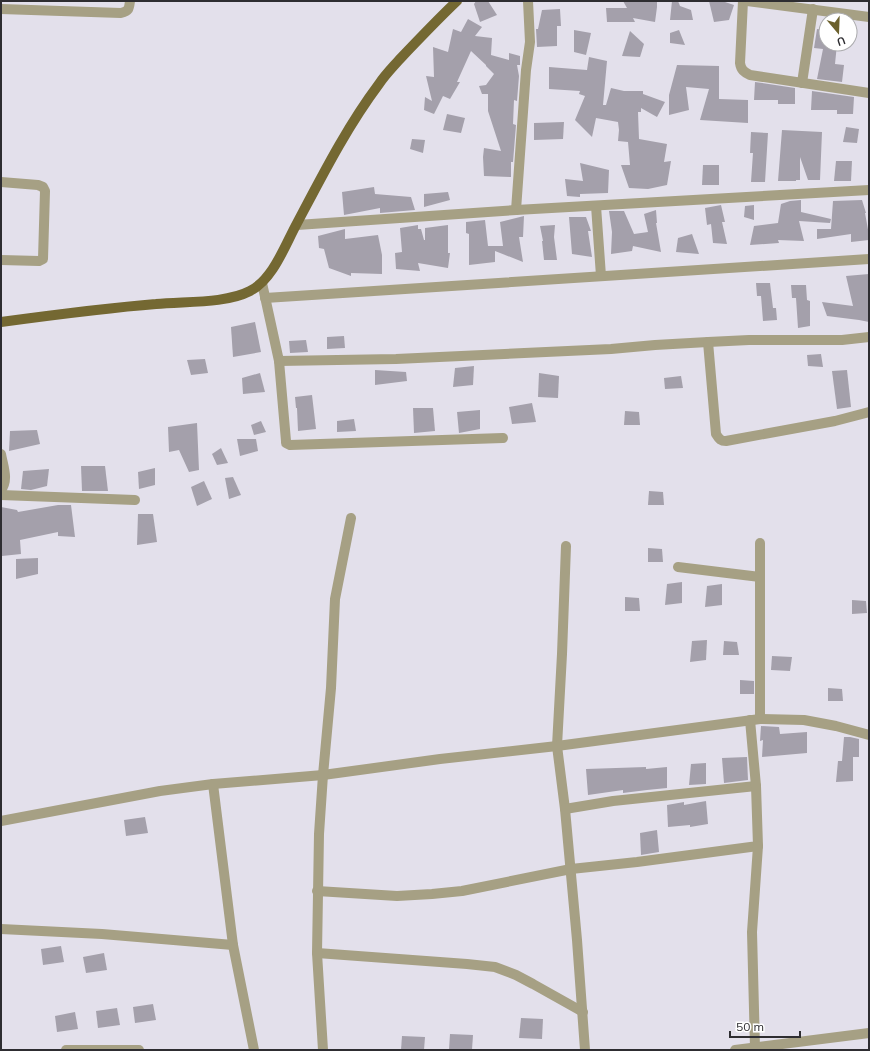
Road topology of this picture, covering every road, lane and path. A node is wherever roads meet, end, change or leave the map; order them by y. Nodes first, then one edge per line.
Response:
1 (130, 1) edge
2 (457, 1) edge
3 (528, 1) edge
4 (743, 1) edge
5 (747, 1) edge
6 (1, 9) edge
7 (813, 9) junction
8 (869, 17) edge
9 (802, 83) junction
10 (869, 93) edge
11 (1, 182) edge
12 (869, 190) edge
13 (596, 206) junction
14 (516, 210) junction
15 (297, 225) junction
16 (869, 259) edge
17 (1, 260) edge
18 (601, 276) junction
19 (262, 283) junction
20 (265, 298) junction
21 (1, 322) edge
22 (869, 337) edge
23 (708, 342) junction
24 (279, 361) junction
25 (869, 412) edge
26 (503, 438) dead end
27 (1, 454) edge
28 (1, 490) edge
29 (1, 495) edge
30 (135, 500) dead end
31 (351, 518) dead end
32 (760, 543) dead end
33 (566, 546) dead end
34 (678, 567) dead end
35 (760, 577) junction
36 (755, 719) junction
37 (869, 735) edge
38 (557, 746) junction
39 (323, 775) junction
40 (213, 784) junction
41 (756, 786) junction
42 (565, 809) junction
43 (1, 821) edge
44 (758, 846) junction
45 (571, 869) junction
46 (317, 891) junction
47 (1, 929) edge
48 (233, 945) junction
49 (317, 953) junction
50 (583, 1012) junction
51 (869, 1033) edge
52 (755, 1048) junction
53 (66, 1050) edge
54 (139, 1050) edge
55 (254, 1050) edge
56 (322, 1050) edge
57 (585, 1050) edge
58 (735, 1050) edge

1 - 6 street
2 - 15 main road
3 - 14 street
4 - 9 street
5 - 7 street
7 - 8 street
7 - 9 street
9 - 10 street
11 - 17 street
12 - 13 street
13 - 14 street
13 - 18 street
14 - 15 street
15 - 19 main road
16 - 18 street
18 - 20 street
19 - 20 street
19 - 21 main road
20 - 24 street
22 - 23 street
23 - 24 street
23 - 25 street
24 - 26 street
27 - 28 street
29 - 30 street
31 - 39 street
32 - 35 street
33 - 38 street
34 - 35 street
35 - 36 street
36 - 37 street
36 - 38 street
36 - 41 street
38 - 39 street
38 - 42 street
39 - 40 street
39 - 46 street
40 - 43 street
40 - 48 street
41 - 42 street
41 - 44 street
42 - 45 street
44 - 45 street
44 - 52 street
45 - 46 street
45 - 50 street
46 - 49 street
47 - 48 street
48 - 55 street
49 - 50 street
49 - 56 street
50 - 57 street
51 - 52 street
52 - 58 street
53 - 54 street

